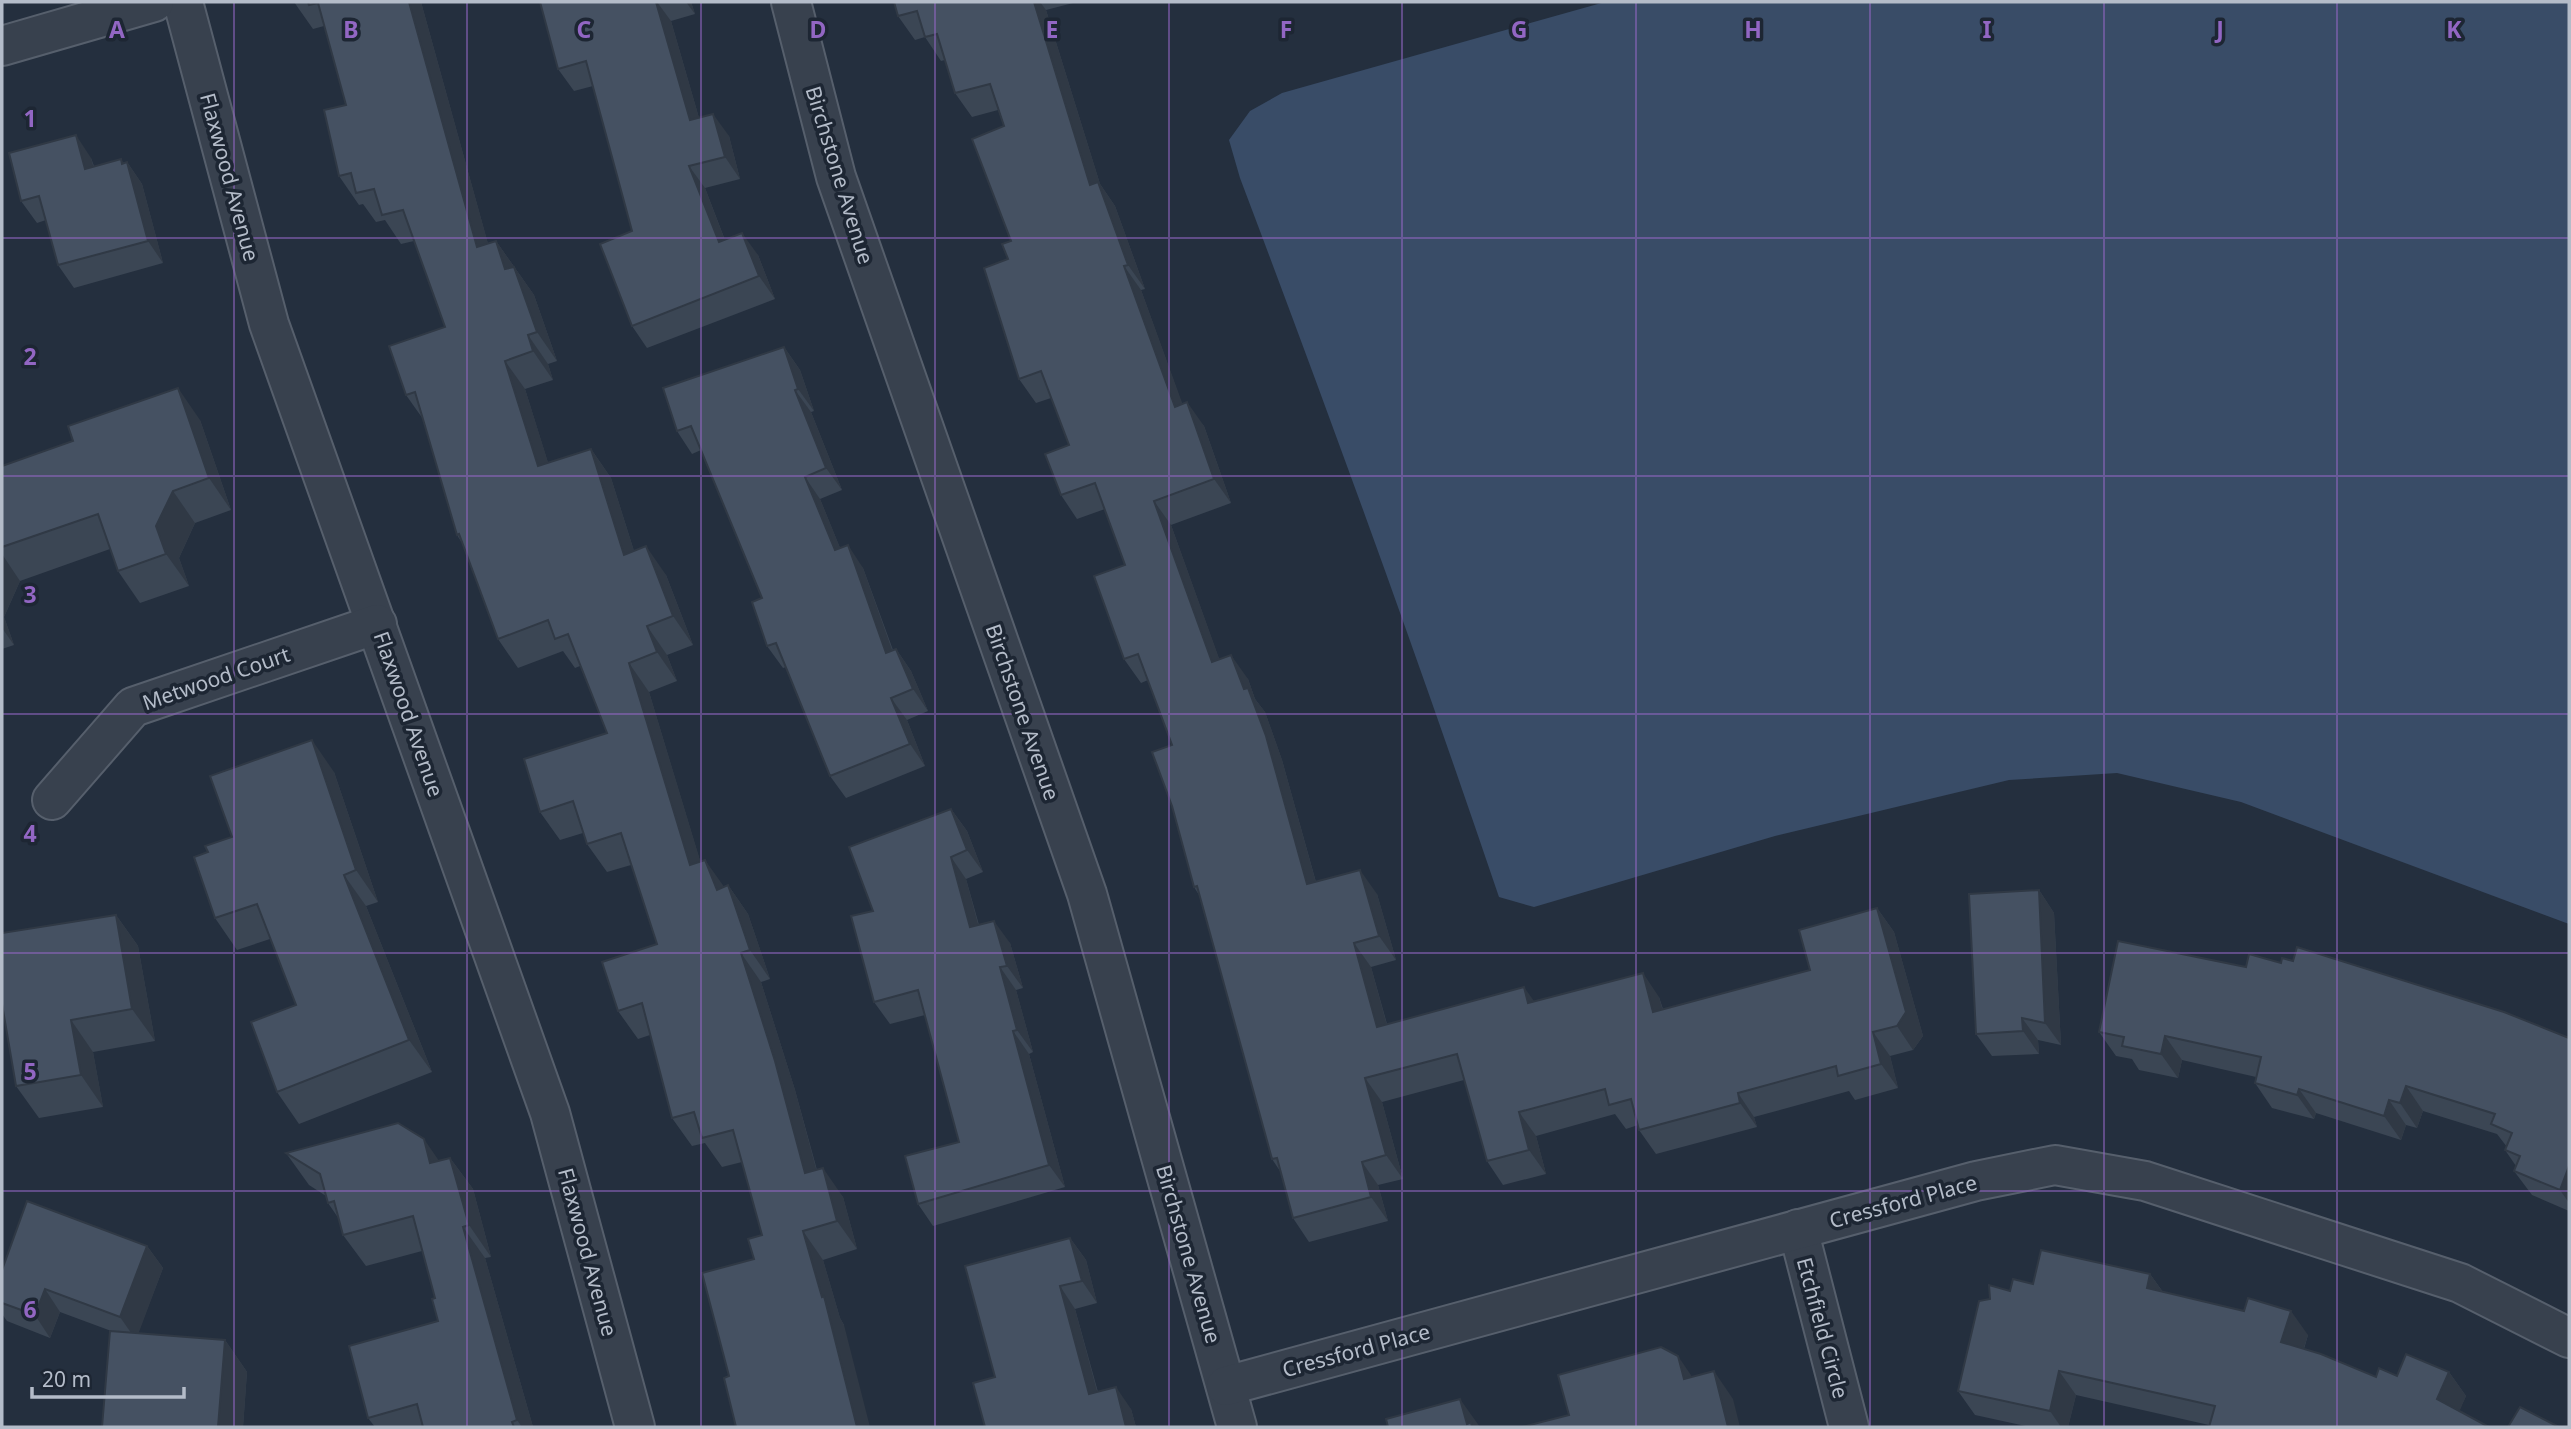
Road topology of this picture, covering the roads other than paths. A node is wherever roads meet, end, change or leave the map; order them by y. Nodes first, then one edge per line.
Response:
1 (154, 2) edge
2 (183, 2) edge
3 (791, 2) edge
4 (2, 46) edge
5 (377, 624) junction
6 (52, 800) dead end
7 (1798, 1229) junction
8 (2569, 1338) edge
9 (1226, 1385) junction
10 (635, 1427) edge
11 (1237, 1427) edge
12 (1849, 1427) edge

1 - 4 street
2 - 5 street, Flaxwood Avenue
3 - 9 street, Birchstone Avenue
5 - 6 street, Metwood Court
5 - 10 street, Flaxwood Avenue
7 - 8 street, Cressford Place
7 - 9 street, Cressford Place
7 - 12 street, Etchfield Circle
9 - 11 street, Birchstone Avenue

